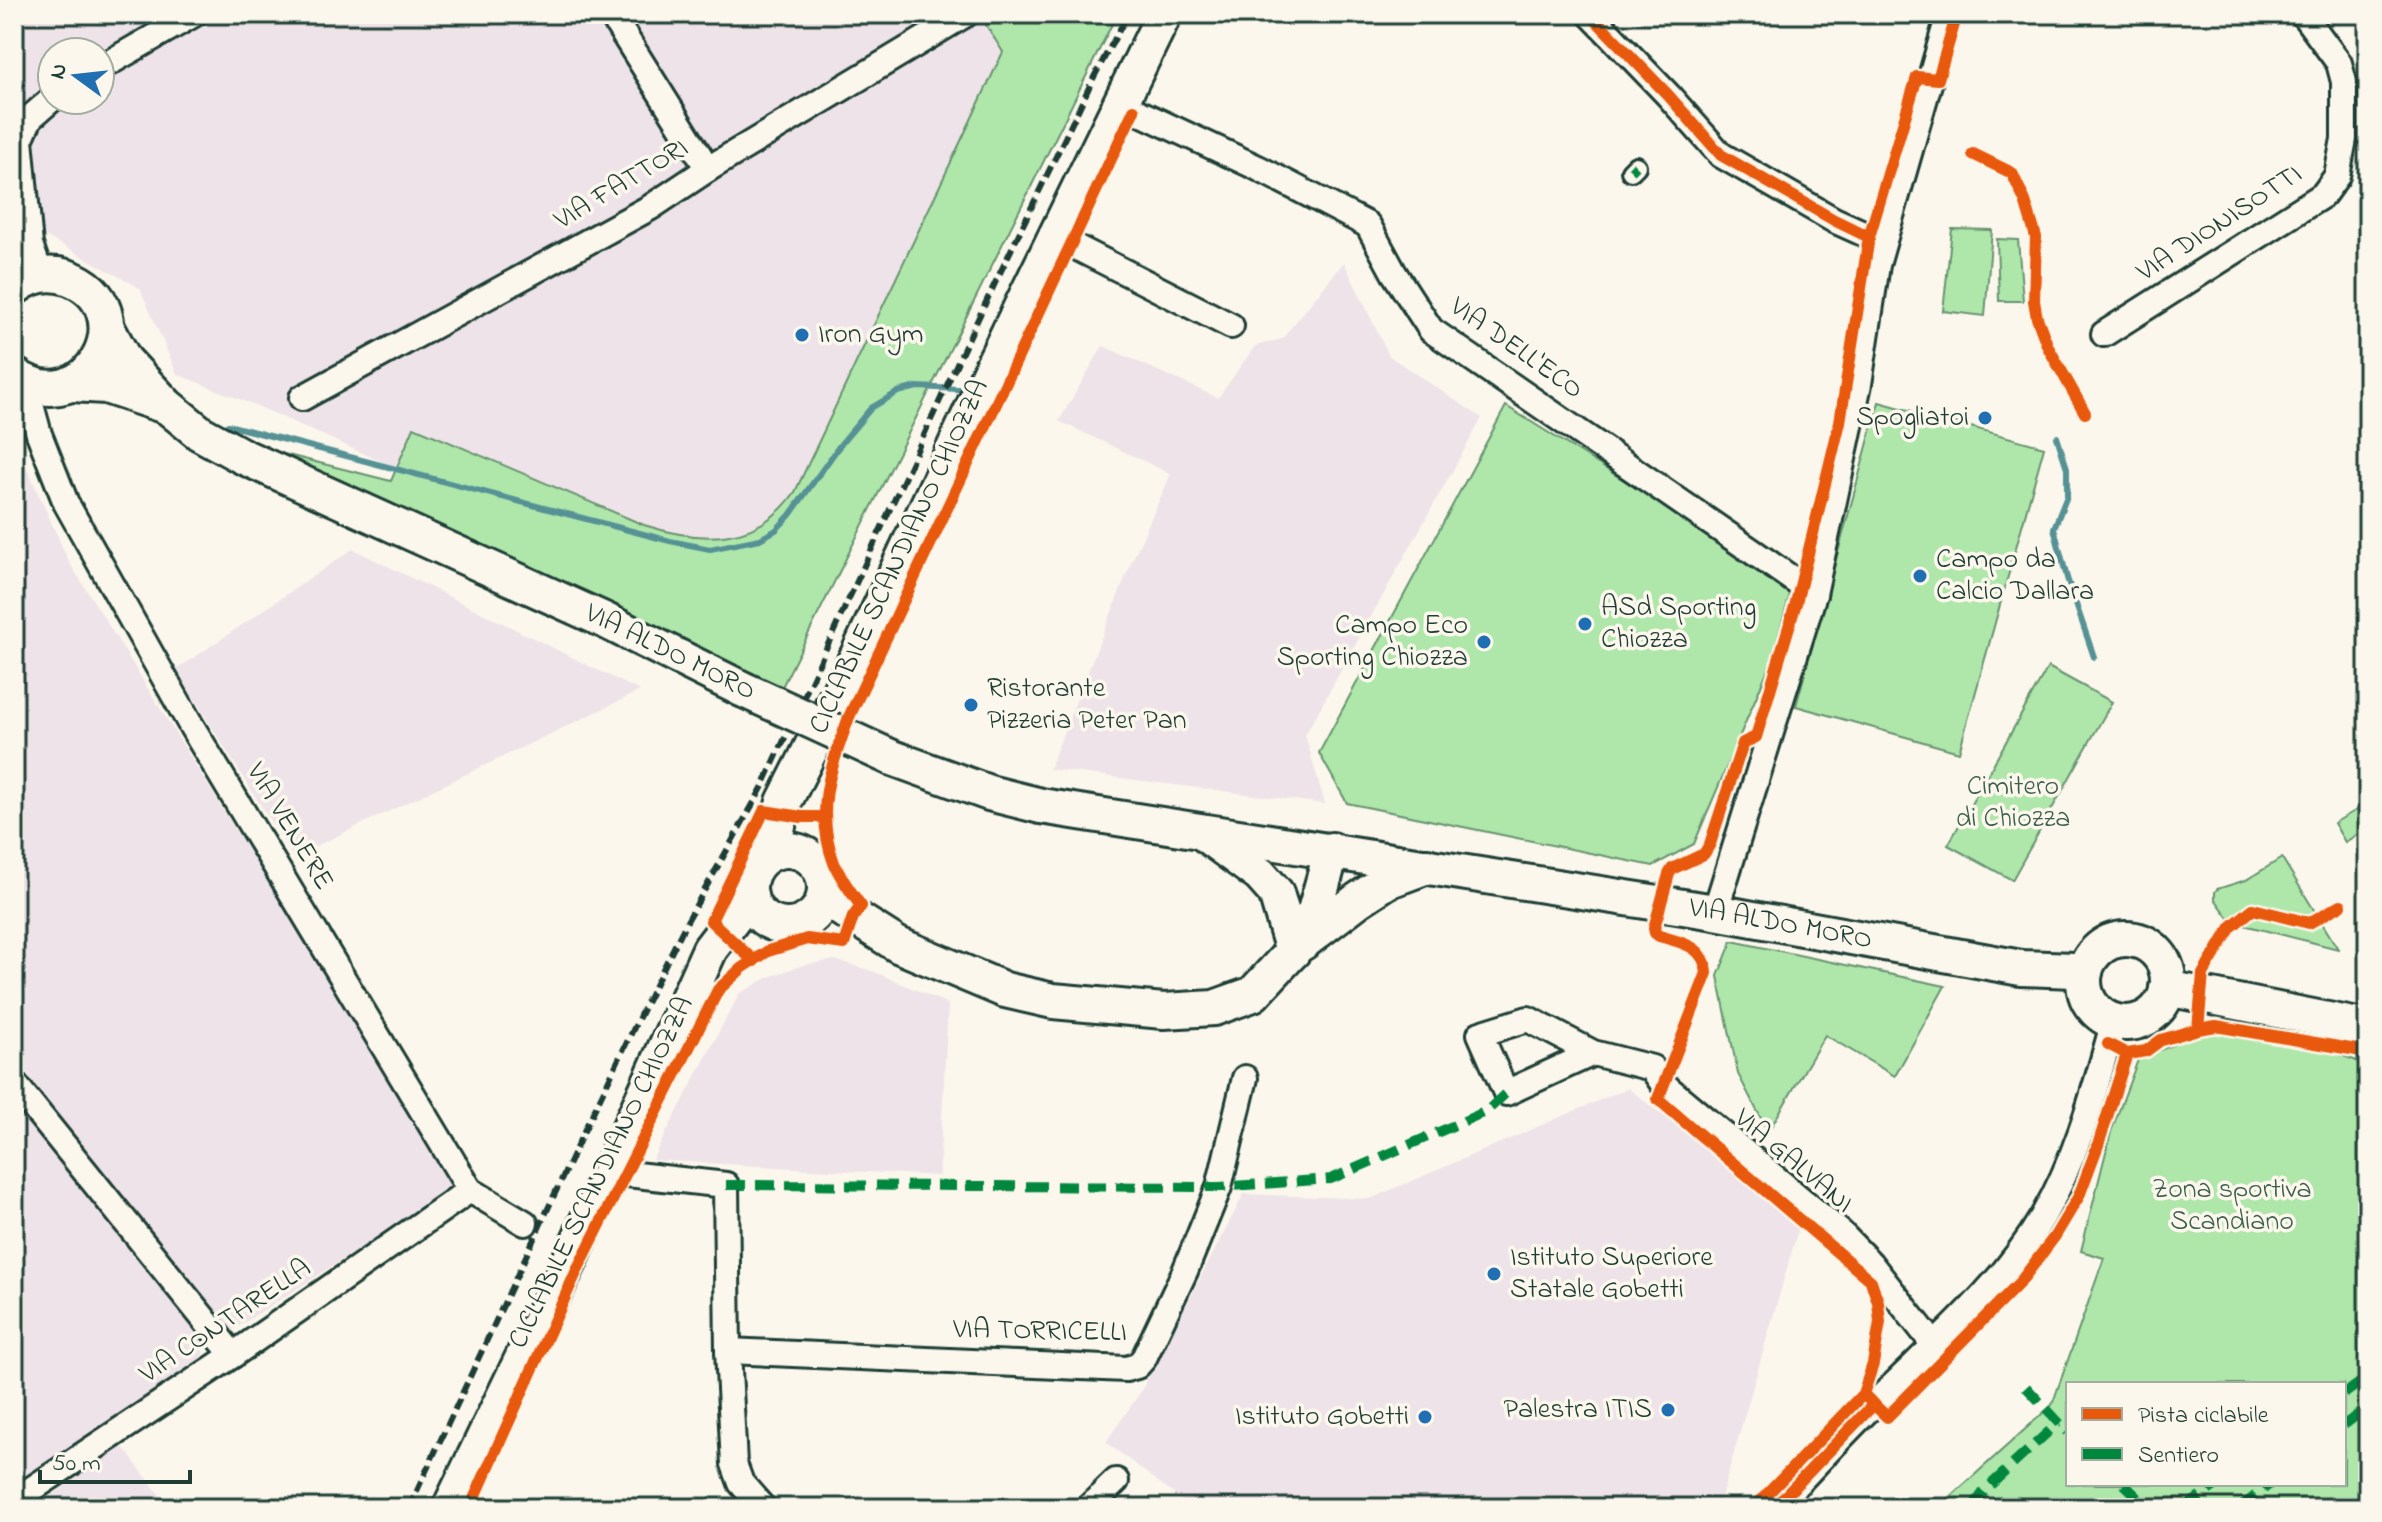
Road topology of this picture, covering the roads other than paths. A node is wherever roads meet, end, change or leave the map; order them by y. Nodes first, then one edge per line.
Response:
1 (194, 14) edge
2 (611, 14) edge
3 (966, 14) edge
4 (1164, 14) edge
5 (1590, 14) edge
6 (1949, 14) edge
7 (2303, 14) edge
8 (116, 59) edge
9 (1119, 103) junction
10 (36, 113) edge
11 (708, 169) junction
12 (1054, 236) junction
13 (1883, 242) junction
14 (27, 281) edge
15 (1231, 326) dead end
16 (107, 328) junction
17 (2104, 334) dead end
18 (20, 379) edge
19 (67, 385) junction
20 (302, 398) dead end
21 (167, 406) junction
22 (39, 434) junction
23 (1814, 594) junction
24 (1200, 830) junction
25 (1332, 850) junction
26 (786, 852) junction
27 (1428, 866) junction
28 (826, 890) junction
29 (760, 910) junction
30 (1715, 912) junction
31 (804, 923) junction
32 (898, 945) junction
33 (1293, 951) junction
34 (2085, 972) junction
35 (2167, 988) junction
36 (2114, 1021) junction
37 (2368, 1028) edge
38 (1593, 1053) dead end
39 (1245, 1078) dead end
40 (14, 1083) edge
41 (609, 1172) junction
42 (470, 1190) junction
43 (525, 1223) dead end
44 (1935, 1346) junction
45 (728, 1351) junction
46 (233, 1355) junction
47 (1116, 1481) dead end
48 (14, 1501) edge
49 (450, 1508) edge
50 (763, 1508) edge
51 (1088, 1508) edge
52 (1774, 1508) edge

1 - 8 street
2 - 11 street
3 - 11 street, VIA FATTORI
4 - 9 main road
5 - 13 street
6 - 13 street
7 - 17 street, VIA DIONISOTTI
9 - 12 main road
9 - 23 street, VIA DELL'ECO
10 - 14 street
11 - 20 street, VIA FATTORI
12 - 15 street
12 - 26 main road
13 - 23 street
14 - 16 main road, VIA ALDO MORO
16 - 19 main road
16 - 21 main road, VIA ALDO MORO
18 - 19 main road, VIA ALDO MORO
18 - 22 street, VIA VENERE
19 - 21 main road, VIA ALDO MORO
19 - 22 street
21 - 24 main road, VIA ALDO MORO, bridge
22 - 42 street, VIA VENERE
23 - 30 street
24 - 25 main road, VIA ALDO MORO
24 - 33 main road, VIA ALDO MORO
25 - 27 main road, VIA ALDO MORO
25 - 33 main road
26 - 28 main road
26 - 29 main road
27 - 30 main road, VIA ALDO MORO
27 - 33 main road, VIA ALDO MORO
28 - 31 main road
28 - 32 main road, VIA ALDO MORO
29 - 31 main road
29 - 41 main road
30 - 34 main road, VIA ALDO MORO
31 - 32 main road, VIA ALDO MORO
32 - 33 main road, VIA ALDO MORO
34 - 35 main road
34 - 36 main road
35 - 36 main road
35 - 37 main road
36 - 44 street
38 - 44 street, VIA GALVANI
39 - 45 street, VIA TORRICELLI
40 - 46 street
41 - 45 street
41 - 49 main road
42 - 43 street, VIA VENERE
42 - 46 street, VIA CONTARELLA
44 - 52 street
45 - 50 street
46 - 48 street, VIA CONTARELLA
47 - 51 street

